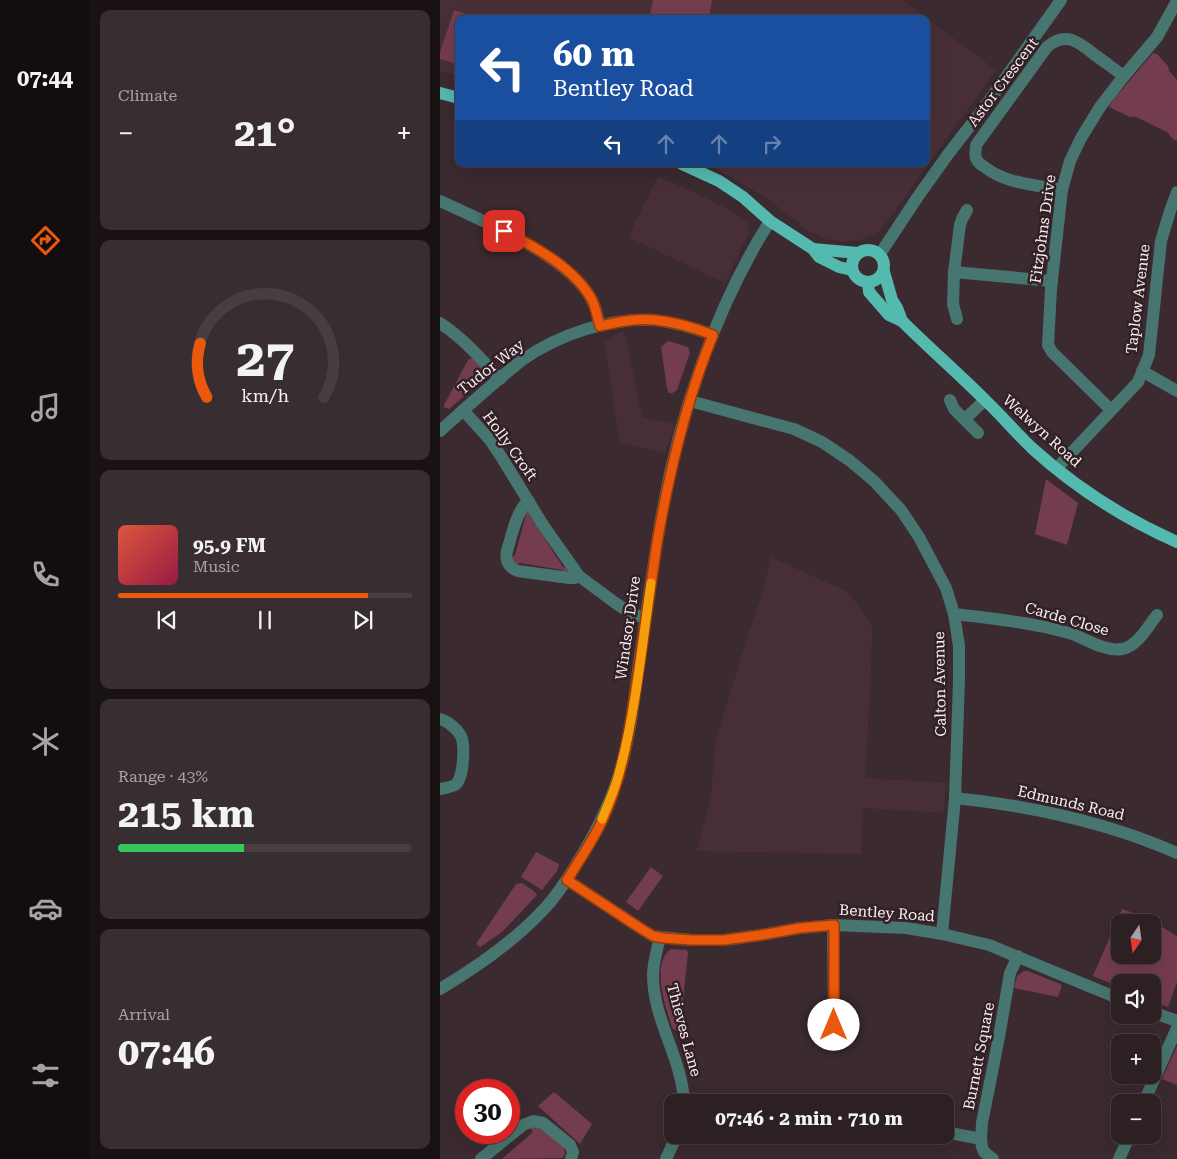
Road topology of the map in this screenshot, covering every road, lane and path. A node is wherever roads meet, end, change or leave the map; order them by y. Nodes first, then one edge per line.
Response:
1 (1058, 1) edge
2 (1177, 1) edge
3 (1124, 76) junction
4 (440, 93) edge
5 (455, 97) edge
6 (689, 167) edge
7 (1062, 190) junction
8 (1177, 192) edge
9 (440, 201) edge
10 (967, 210) dead end
11 (770, 221) junction
12 (813, 249) junction
13 (858, 253) junction
14 (880, 254) junction
15 (852, 270) junction
16 (884, 272) junction
17 (954, 272) junction
18 (1052, 281) junction
19 (868, 282) junction
20 (958, 319) dead end
21 (902, 321) junction
22 (440, 323) edge
23 (600, 326) junction
24 (713, 335) junction
25 (1142, 371) junction
26 (500, 379) junction
27 (1177, 391) edge
28 (950, 400) dead end
29 (985, 400) junction
30 (690, 402) junction
31 (463, 410) junction
32 (1110, 410) junction
33 (965, 419) junction
34 (440, 431) edge
35 (978, 433) dead end
36 (1057, 468) junction
37 (529, 501) junction
38 (1177, 542) edge
39 (579, 576) junction
40 (954, 614) junction
41 (1157, 615) dead end
42 (646, 618) junction
43 (440, 719) edge
44 (440, 789) edge
45 (955, 798) junction
46 (1177, 853) edge
47 (567, 880) junction
48 (834, 925) junction
49 (942, 934) junction
50 (660, 937) junction
51 (1018, 956) junction
52 (440, 989) edge
53 (1111, 994) edge
54 (1161, 1015) edge
55 (1177, 1021) edge
56 (834, 1025) dead end
57 (1177, 1028) edge
58 (683, 1094) edge
59 (1148, 1094) edge
60 (954, 1134) edge
61 (980, 1139) junction
62 (673, 1144) edge
63 (1126, 1144) edge
64 (481, 1159) edge
65 (571, 1159) edge
66 (666, 1159) edge
67 (993, 1159) edge
68 (1119, 1159) edge

1 - 14 street
2 - 3 street, Fitzjohns Drive
3 - 7 street, Fitzjohns Drive
3 - 7 street, Astor Crescent
4 - 5 main road
6 - 11 main road
7 - 18 street, Fitzjohns Drive
8 - 25 street, Taplow Avenue
9 - 23 street
10 - 17 street
11 - 12 main road
11 - 24 street, Windsor Drive
12 - 13 main road
12 - 15 main road
13 - 14 main road
13 - 15 main road
14 - 16 main road
15 - 19 main road
16 - 19 main road
16 - 21 main road, Welwyn Road
17 - 18 street
17 - 20 street
18 - 32 street, Fitzjohns Drive
19 - 21 main road, Welwyn Road
21 - 29 main road, Welwyn Road
22 - 26 street
23 - 24 street, Tudor Way
23 - 26 street, Tudor Way
24 - 30 street, Windsor Drive
25 - 27 street
25 - 32 street, Taplow Avenue
26 - 31 street, Tudor Way
28 - 33 street
29 - 33 street
29 - 36 main road, Welwyn Road
30 - 40 street, Calton Avenue
30 - 42 street, Windsor Drive
31 - 34 street, Tudor Way
31 - 37 street, Holly Croft
32 - 36 street, Taplow Avenue
33 - 35 street
36 - 38 main road, Welwyn Road
37 - 39 street, Holly Croft
37 - 39 street, Holly Croft
39 - 42 street, Holly Croft
40 - 41 street, Carde Close
40 - 45 street, Calton Avenue
42 - 47 street, Windsor Drive
43 - 44 street
45 - 46 street, Edmunds Road
45 - 49 street, Calton Avenue
47 - 50 street, Bentley Road
47 - 52 street, Windsor Drive
48 - 49 street, Bentley Road
48 - 50 street, Bentley Road
48 - 56 street
49 - 51 street, Bentley Road
50 - 58 street, Thieves Lane
51 - 53 street, Bentley Road
51 - 61 street, Burnett Square
54 - 55 street
57 - 59 street
60 - 61 street
61 - 67 street
62 - 66 street
63 - 68 street
64 - 65 street

